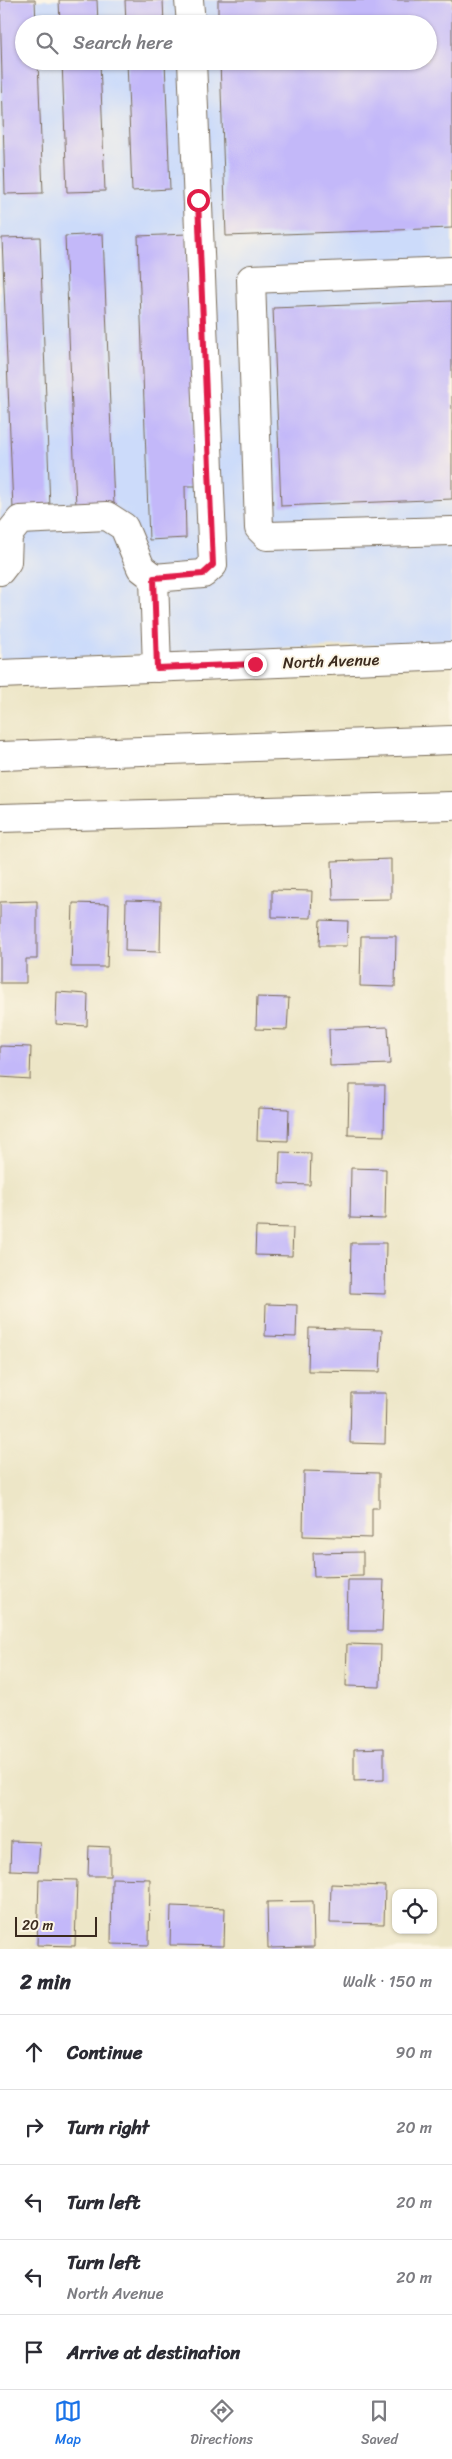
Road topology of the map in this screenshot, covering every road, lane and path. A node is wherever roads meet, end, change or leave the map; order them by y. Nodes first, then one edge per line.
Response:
1 (190, 0) edge
2 (190, 15) edge
3 (192, 70) edge
4 (452, 271) edge
5 (452, 531) edge
6 (0, 571) edge
7 (154, 578) junction
8 (452, 656) edge
9 (157, 668) junction
10 (0, 674) edge
11 (452, 740) edge
12 (0, 756) edge
13 (452, 806) edge
14 (0, 818) edge

1 - 2 main road
3 - 7 main road
4 - 5 main road
6 - 7 main road
7 - 9 main road
8 - 9 main road, North Avenue
9 - 10 main road, North Avenue
11 - 12 main road
13 - 14 main road

